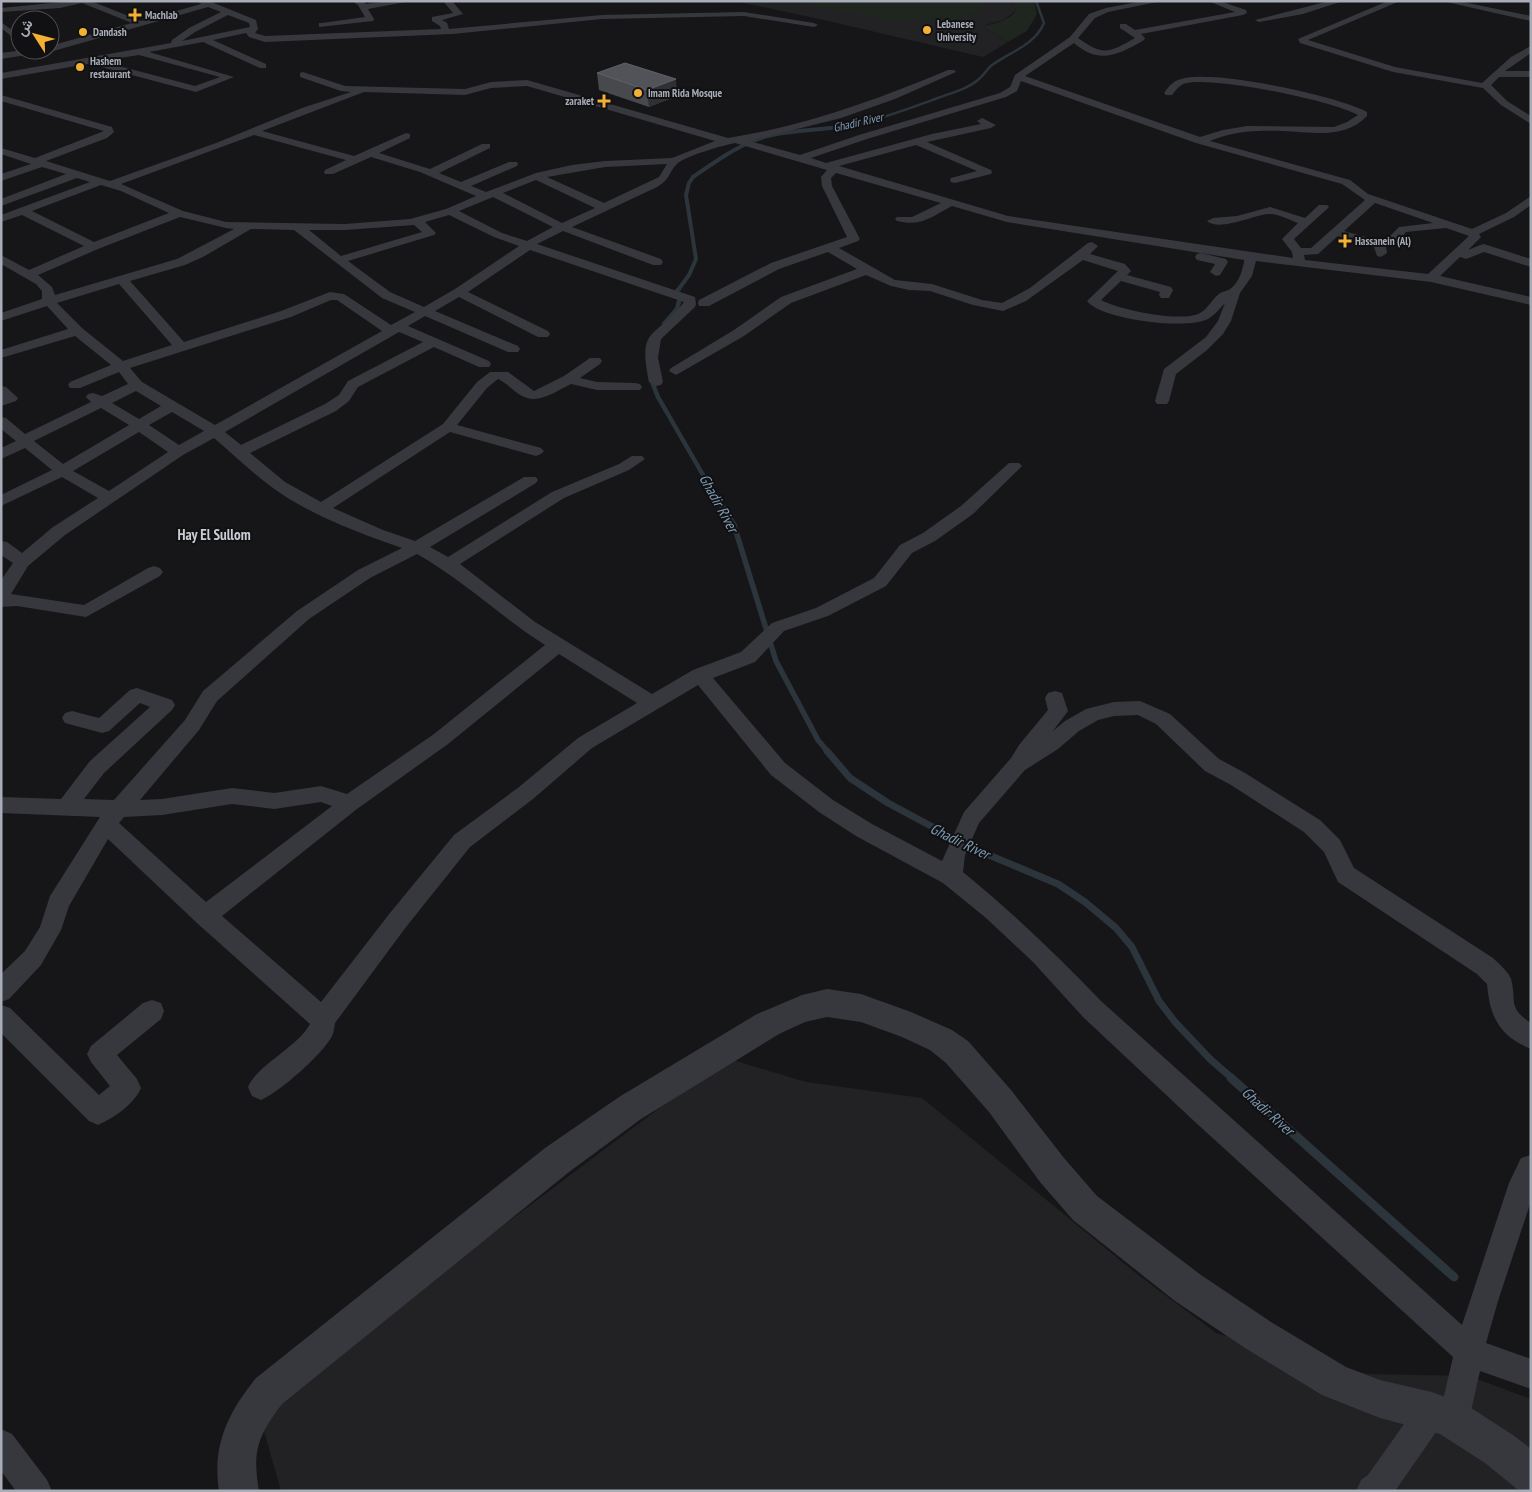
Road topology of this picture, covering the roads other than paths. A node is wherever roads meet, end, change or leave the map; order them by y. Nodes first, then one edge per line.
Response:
1 (18, 1) edge
2 (83, 1) edge
3 (356, 1) edge
4 (407, 1) edge
5 (446, 1) edge
6 (1158, 1) edge
7 (1339, 1) edge
8 (1396, 1) edge
9 (1446, 1) edge
10 (205, 3) edge
11 (1097, 3) dead end
12 (1216, 3) edge
13 (364, 7) junction
14 (1200, 7) dead end
15 (579, 8) dead end
16 (1, 9) edge
17 (105, 10) junction
18 (1106, 10) junction
19 (227, 12) junction
20 (1243, 13) junction
21 (87, 14) dead end
22 (160, 18) junction
23 (586, 18) junction
24 (1531, 19) edge
25 (1259, 20) junction
26 (355, 21) junction
27 (140, 23) junction
28 (814, 25) dead end
29 (317, 26) dead end
30 (1122, 26) dead end
31 (184, 27) junction
32 (1275, 27) dead end
33 (279, 29) dead end
34 (252, 30) junction
35 (445, 31) junction
36 (1134, 33) junction
37 (338, 36) junction
38 (359, 36) junction
39 (1072, 39) junction
40 (206, 40) junction
41 (172, 44) junction
42 (374, 44) dead end
43 (60, 46) edge
44 (1531, 49) edge
45 (60, 50) edge
46 (140, 53) junction
47 (92, 60) junction
48 (264, 66) dead end
49 (951, 72) dead end
50 (1498, 74) junction
51 (1531, 74) edge
52 (303, 75) dead end
53 (1, 76) edge
54 (1018, 77) junction
55 (1486, 86) junction
56 (364, 90) junction
57 (1169, 93) dead end
58 (1, 98) edge
59 (1504, 103) junction
60 (1525, 103) dead end
61 (27, 106) junction
62 (10, 112) dead end
63 (982, 121) dead end
64 (1531, 121) edge
65 (252, 131) junction
66 (406, 136) dead end
67 (1200, 141) junction
68 (738, 142) junction
69 (919, 142) junction
70 (486, 146) dead end
71 (890, 149) junction
72 (1, 151) edge
73 (370, 154) junction
74 (902, 155) dead end
75 (799, 159) junction
76 (356, 160) junction
77 (674, 161) junction
78 (40, 162) junction
79 (861, 163) dead end
80 (513, 164) dead end
81 (833, 168) junction
82 (329, 172) dead end
83 (430, 172) junction
84 (77, 174) junction
85 (536, 176) junction
86 (1, 178) edge
87 (955, 180) dead end
88 (107, 183) junction
89 (461, 186) junction
90 (489, 194) junction
91 (1373, 199) junction
92 (1531, 199) edge
93 (1, 203) edge
94 (950, 203) junction
95 (1323, 207) dead end
96 (604, 208) junction
97 (23, 211) junction
98 (450, 211) junction
99 (179, 213) junction
100 (1, 219) edge
101 (901, 219) dead end
102 (417, 221) junction
103 (1213, 221) dead end
104 (1306, 222) junction
105 (1447, 225) junction
106 (249, 226) junction
107 (298, 227) junction
108 (562, 227) junction
109 (1336, 232) junction
110 (1473, 233) junction
111 (1104, 234) junction
112 (527, 245) junction
113 (94, 246) junction
114 (830, 248) junction
115 (1196, 248) junction
116 (1456, 252) junction
117 (1082, 256) junction
118 (1251, 257) junction
119 (1299, 257) junction
120 (1, 258) edge
121 (339, 260) junction
122 (657, 262) dead end
123 (1531, 263) edge
124 (867, 270) junction
125 (1216, 272) dead end
126 (30, 274) junction
127 (1119, 277) junction
128 (1432, 278) junction
129 (122, 280) junction
130 (459, 292) junction
131 (1234, 292) junction
132 (1165, 295) dead end
133 (49, 301) junction
134 (1531, 301) edge
135 (704, 303) dead end
136 (424, 312) junction
137 (1, 317) edge
138 (396, 329) junction
139 (77, 331) junction
140 (543, 334) dead end
141 (434, 342) junction
142 (180, 346) junction
143 (513, 349) dead end
144 (1, 354) edge
145 (595, 361) dead end
146 (484, 364) dead end
147 (121, 366) junction
148 (676, 371) dead end
149 (569, 379) junction
150 (656, 382) dead end
151 (137, 385) junction
152 (635, 387) dead end
153 (1, 390) edge
154 (1162, 401) dead end
155 (1, 402) edge
156 (100, 402) junction
157 (171, 406) junction
158 (1, 421) edge
159 (139, 425) junction
160 (448, 427) junction
161 (216, 432) junction
162 (25, 441) junction
163 (536, 451) dead end
164 (178, 452) junction
165 (240, 452) junction
166 (1, 454) edge
167 (637, 459) dead end
168 (1014, 466) dead end
169 (62, 471) junction
170 (530, 480) dead end
171 (110, 498) junction
172 (1, 501) edge
173 (322, 508) junction
174 (1, 546) edge
175 (418, 547) junction
176 (22, 562) junction
177 (448, 564) junction
178 (154, 572) dead end
179 (1, 600) edge
180 (559, 644) junction
181 (700, 675) junction
182 (1055, 698) dead end
183 (651, 703) junction
184 (72, 718) dead end
185 (1018, 764) junction
186 (350, 803) junction
187 (1, 805) edge
188 (67, 807) junction
189 (114, 816) junction
190 (952, 866) junction
191 (205, 916) junction
192 (1, 991) edge
193 (152, 1011) dead end
194 (1, 1016) edge
195 (323, 1019) junction
196 (1531, 1037) edge
197 (261, 1087) dead end
198 (1531, 1168) edge
199 (1469, 1352) junction
200 (1531, 1374) edge
201 (1443, 1416) junction
202 (1, 1445) edge
203 (1531, 1475) edge
204 (36, 1491) edge
205 (239, 1491) edge
206 (1372, 1491) edge

1 - 16 street
2 - 16 street
2 - 17 street
3 - 13 street
4 - 13 street
5 - 35 street
6 - 18 street
7 - 25 street
8 - 55 street
9 - 24 street
10 - 19 street
10 - 22 street
11 - 18 street
12 - 14 street
12 - 20 street
13 - 26 street
15 - 23 street
17 - 21 street
17 - 27 street
18 - 39 street
19 - 31 street
19 - 34 street
20 - 25 street
20 - 36 street
22 - 27 street
22 - 31 street
23 - 28 street
23 - 35 street
25 - 32 street
26 - 29 street
26 - 38 street
27 - 43 street
30 - 36 street
31 - 41 street
33 - 34 street
34 - 37 street
34 - 40 street
35 - 38 street
36 - 39 street
37 - 38 street
37 - 42 street
39 - 54 street
40 - 41 street
40 - 48 street
41 - 46 street
44 - 50 street
45 - 47 street
46 - 47 street
46 - 47 street
47 - 53 street
49 - 68 street
50 - 51 street
50 - 55 street
52 - 56 street
54 - 67 street
54 - 75 street
55 - 59 street
56 - 65 street
56 - 68 street
57 - 67 street
58 - 61 street
59 - 60 street
59 - 64 street
61 - 62 street
61 - 78 street
63 - 69 street
65 - 76 street
65 - 88 street
66 - 73 street
67 - 91 street
68 - 75 street
68 - 77 street
69 - 71 street
69 - 87 street
70 - 83 street
71 - 74 street
71 - 81 street
72 - 78 street
73 - 76 street
73 - 83 street
75 - 81 street
76 - 82 street
77 - 85 street
77 - 96 street
78 - 84 street
78 - 86 street
79 - 81 street
80 - 89 street
81 - 94 street
81 - 114 street
83 - 89 street
84 - 88 street
84 - 93 street
85 - 90 street
85 - 96 street
88 - 97 street
88 - 99 street
89 - 90 street
90 - 98 street
90 - 108 street
91 - 105 street
91 - 109 street
92 - 110 street
94 - 101 street
94 - 111 street
95 - 104 street
96 - 108 street
97 - 100 street
97 - 113 street
98 - 102 street
98 - 112 street
99 - 106 street
99 - 113 street
102 - 107 street
102 - 121 street
103 - 104 street
104 - 119 street
105 - 109 street
105 - 110 street
106 - 107 street
106 - 129 street
107 - 121 street
108 - 112 street
108 - 122 street
109 - 119 street
110 - 116 street
111 - 115 street
111 - 117 street
112 - 130 street
112 - 150 street
113 - 126 street
114 - 124 street
114 - 135 street
115 - 118 street
115 - 125 street
116 - 123 street
116 - 128 street
117 - 124 street
117 - 127 street
118 - 119 street
118 - 131 street
119 - 128 street
120 - 126 street
121 - 136 street
124 - 148 street
126 - 133 street
127 - 131 street
127 - 132 street
128 - 134 street
129 - 133 street
129 - 142 street
130 - 136 street
130 - 140 street
131 - 154 street
133 - 137 street
133 - 139 street
136 - 138 street
136 - 143 street
138 - 141 street
138 - 142 street
138 - 161 street
139 - 144 street
139 - 147 street
141 - 146 street
141 - 165 street
142 - 147 street
145 - 149 street
147 - 151 street
147 - 156 street
149 - 152 street
149 - 160 street
151 - 156 street
151 - 157 street
153 - 155 street
156 - 159 street
156 - 162 street
157 - 159 street
157 - 161 street
158 - 162 street
159 - 164 street
159 - 169 street
160 - 163 street
160 - 173 street
161 - 164 street
161 - 165 street
162 - 166 street
162 - 169 street
164 - 171 street
165 - 173 street
167 - 177 street
168 - 181 street
169 - 171 street
169 - 172 street
170 - 175 street
171 - 176 street
173 - 175 street
174 - 176 street
175 - 177 street
175 - 189 street
176 - 179 street
177 - 180 street
178 - 179 street
180 - 183 street
180 - 186 street
181 - 183 street
181 - 190 street
182 - 185 street
183 - 195 street
184 - 188 street
185 - 190 street
185 - 196 street
186 - 189 street
186 - 191 street
187 - 188 street
188 - 189 street
189 - 191 street
189 - 192 street
190 - 199 street
191 - 195 street
193 - 194 street
195 - 197 street
198 - 199 street
199 - 200 street
199 - 201 street
201 - 203 street
201 - 205 street
201 - 206 street
202 - 204 street

